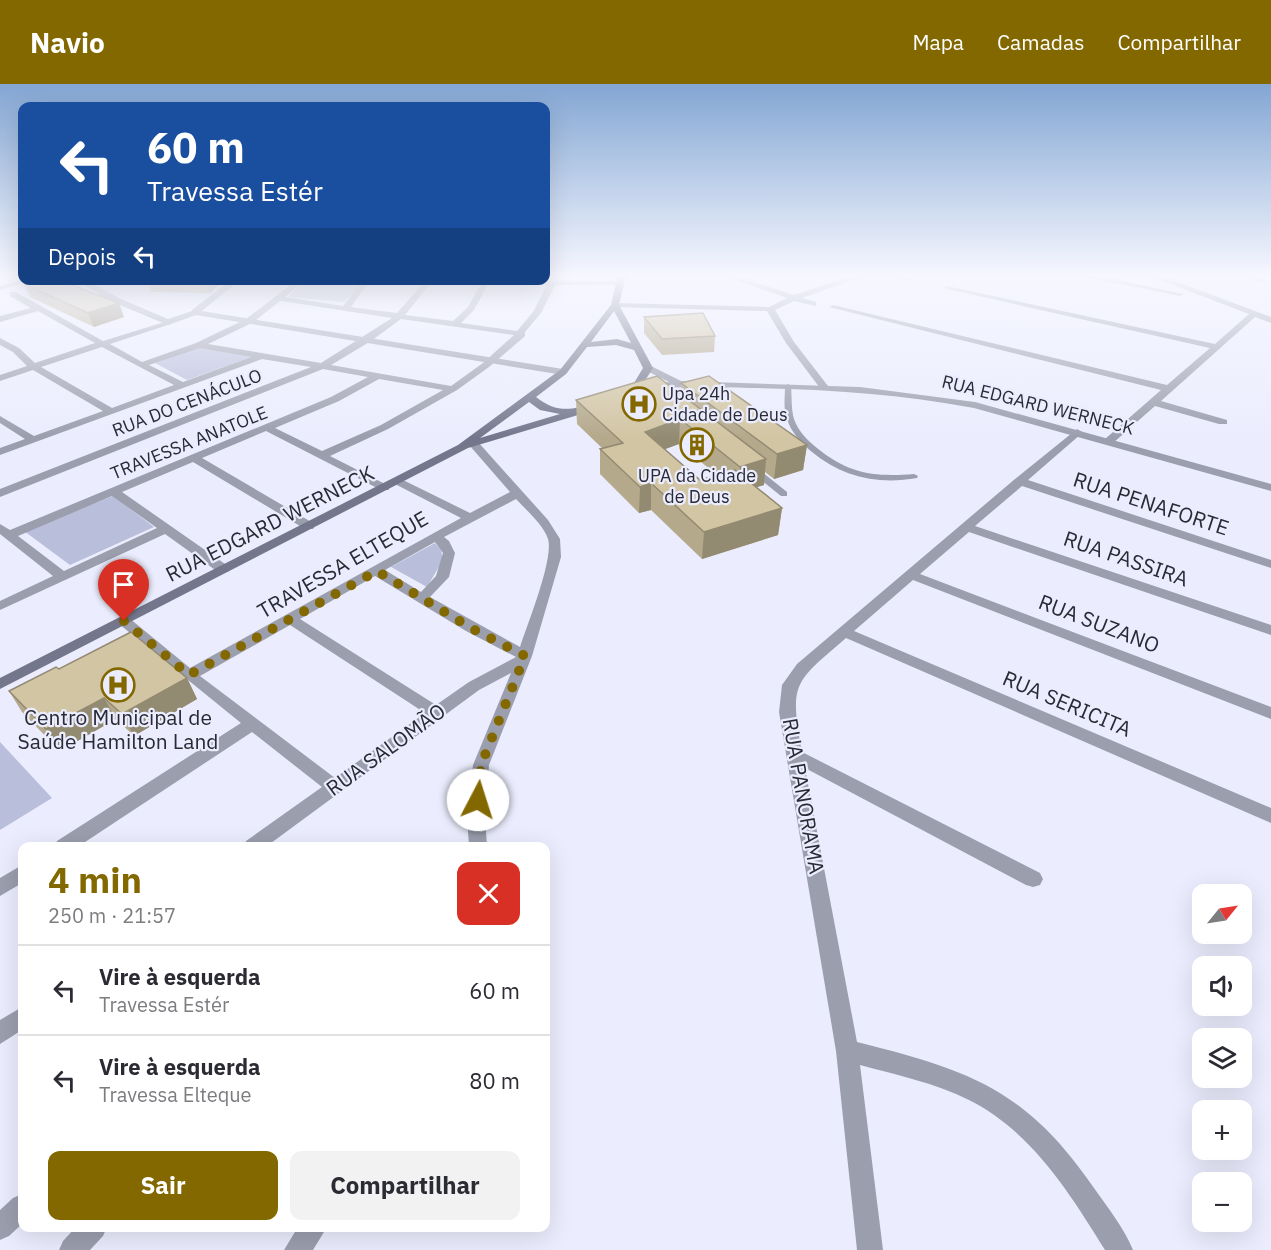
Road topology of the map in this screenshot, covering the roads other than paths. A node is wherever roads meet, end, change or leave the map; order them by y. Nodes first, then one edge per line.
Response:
1 (78, 329) edge
2 (147, 329) edge
3 (231, 329) edge
4 (305, 329) edge
5 (382, 329) edge
6 (491, 329) edge
7 (525, 329) edge
8 (595, 329) edge
9 (627, 329) edge
10 (782, 329) edge
11 (924, 329) edge
12 (1137, 329) edge
13 (1237, 329) edge
14 (522, 334) junction
15 (368, 339) junction
16 (2, 344) edge
17 (105, 344) junction
18 (199, 345) junction
19 (583, 345) junction
20 (1217, 347) junction
21 (636, 348) junction
22 (261, 356) junction
23 (492, 361) junction
24 (141, 365) junction
25 (323, 366) junction
26 (34, 367) junction
27 (648, 368) junction
28 (563, 372) junction
29 (379, 375) junction
30 (0, 378) edge
31 (682, 384) junction
32 (184, 386) junction
33 (788, 386) junction
34 (823, 386) junction
35 (452, 389) junction
36 (1169, 389) junction
37 (625, 394) junction
38 (531, 398) junction
39 (615, 399) edge
40 (1154, 402) junction
41 (604, 403) edge
42 (112, 412) junction
43 (577, 413) junction
44 (0, 419) edge
45 (1223, 422) dead end
46 (268, 428) junction
47 (1077, 432) junction
48 (34, 440) junction
49 (1109, 441) junction
50 (468, 445) junction
51 (0, 452) edge
52 (320, 456) junction
53 (195, 459) junction
54 (748, 465) edge
55 (914, 476) dead end
56 (1019, 481) junction
57 (391, 484) junction
58 (1271, 488) edge
59 (114, 492) junction
60 (518, 493) junction
61 (0, 494) edge
62 (784, 494) dead end
63 (470, 518) junction
64 (309, 526) junction
65 (967, 527) junction
66 (167, 528) junction
67 (4, 532) edge
68 (435, 537) junction
69 (1271, 564) edge
70 (223, 569) junction
71 (377, 571) junction
72 (911, 575) junction
73 (63, 577) junction
74 (423, 597) junction
75 (0, 606) edge
76 (291, 620) junction
77 (124, 621) junction
78 (1271, 630) edge
79 (845, 632) junction
80 (524, 658) junction
81 (189, 675) junction
82 (2, 681) edge
83 (436, 713) junction
84 (1271, 713) edge
85 (254, 723) junction
86 (796, 756) junction
87 (335, 787) junction
88 (1271, 816) edge
89 (70, 842) edge
90 (259, 842) edge
91 (478, 842) edge
92 (18, 876) edge
93 (1033, 879) dead end
94 (0, 888) edge
95 (18, 1020) edge
96 (0, 1033) edge
97 (847, 1050) junction
98 (18, 1211) edge
99 (0, 1227) edge
100 (89, 1232) edge
101 (310, 1232) edge
102 (72, 1250) edge
103 (297, 1250) edge
104 (870, 1250) edge
105 (1120, 1250) edge

1 - 17 street
2 - 17 street
3 - 18 street
4 - 15 street
5 - 15 street, RUA DO CENÁCULO
6 - 14 street
7 - 14 street
8 - 19 main road
9 - 21 main road
10 - 34 street
11 - 36 street
12 - 20 street
13 - 20 street
14 - 23 street
15 - 23 street
15 - 25 street, RUA DO CENÁCULO
16 - 26 street
17 - 24 street
17 - 26 street
18 - 22 street
18 - 24 street
19 - 21 main road
19 - 28 main road
20 - 36 street
21 - 27 main road
22 - 25 street
22 - 32 street
23 - 28 street
23 - 35 street
24 - 32 street
25 - 29 street
25 - 61 street, RUA DO CENÁCULO
26 - 30 street
26 - 42 street
27 - 31 street, RUA EDGARD WERNECK
27 - 37 main road
28 - 38 main road
29 - 35 street
29 - 46 street, TRAVESSA ANATOLE
31 - 33 street, RUA EDGARD WERNECK
31 - 37 street, RUA EDGARD WERNECK
32 - 42 street
33 - 34 street, RUA EDGARD WERNECK
33 - 55 lane
34 - 47 street, RUA EDGARD WERNECK
35 - 52 street
36 - 40 street
37 - 39 main road
38 - 43 main road
38 - 50 main road
40 - 45 street
40 - 49 street
41 - 43 main road
42 - 48 street
43 - 50 main road
44 - 48 street
46 - 52 street
46 - 53 street, TRAVESSA ANATOLE
47 - 49 street, RUA EDGARD WERNECK
47 - 56 street, RUA PANORAMA
48 - 51 street
49 - 58 street, RUA EDGARD WERNECK
50 - 57 main road, RUA EDGARD WERNECK
50 - 60 street
52 - 57 street
53 - 59 street, TRAVESSA ANATOLE
53 - 64 street
54 - 62 lane
56 - 65 street, RUA PANORAMA
56 - 69 street, RUA PENAFORTE
57 - 63 street
57 - 64 main road, RUA EDGARD WERNECK
59 - 66 street
59 - 67 street, TRAVESSA ANATOLE
60 - 63 street, TRAVESSA ELTEQUE
60 - 80 street
63 - 68 street, TRAVESSA ELTEQUE
64 - 70 main road, RUA EDGARD WERNECK
65 - 72 street, RUA PANORAMA
65 - 78 street, RUA PASSIRA
66 - 70 street
66 - 73 street
67 - 73 street
68 - 71 street, TRAVESSA ELTEQUE
68 - 74 street
70 - 77 main road, RUA EDGARD WERNECK
71 - 74 street
71 - 76 street, TRAVESSA ELTEQUE
72 - 79 street, RUA PANORAMA
72 - 84 street, RUA SUZANO
73 - 75 street
74 - 80 street
76 - 81 street, TRAVESSA ELTEQUE
76 - 83 street
77 - 81 street
77 - 82 main road, RUA EDGARD WERNECK
79 - 86 street, RUA PANORAMA
79 - 88 street, RUA SERICITA
80 - 83 street, RUA SALOMÃO
80 - 91 street
81 - 85 street
83 - 87 street, RUA SALOMÃO
85 - 87 street
85 - 89 street
86 - 93 street
86 - 97 street, RUA PANORAMA
87 - 90 street, RUA SALOMÃO
92 - 94 street
95 - 96 street
97 - 104 street, RUA PANORAMA
97 - 105 street
98 - 99 street
100 - 102 street
101 - 103 street

